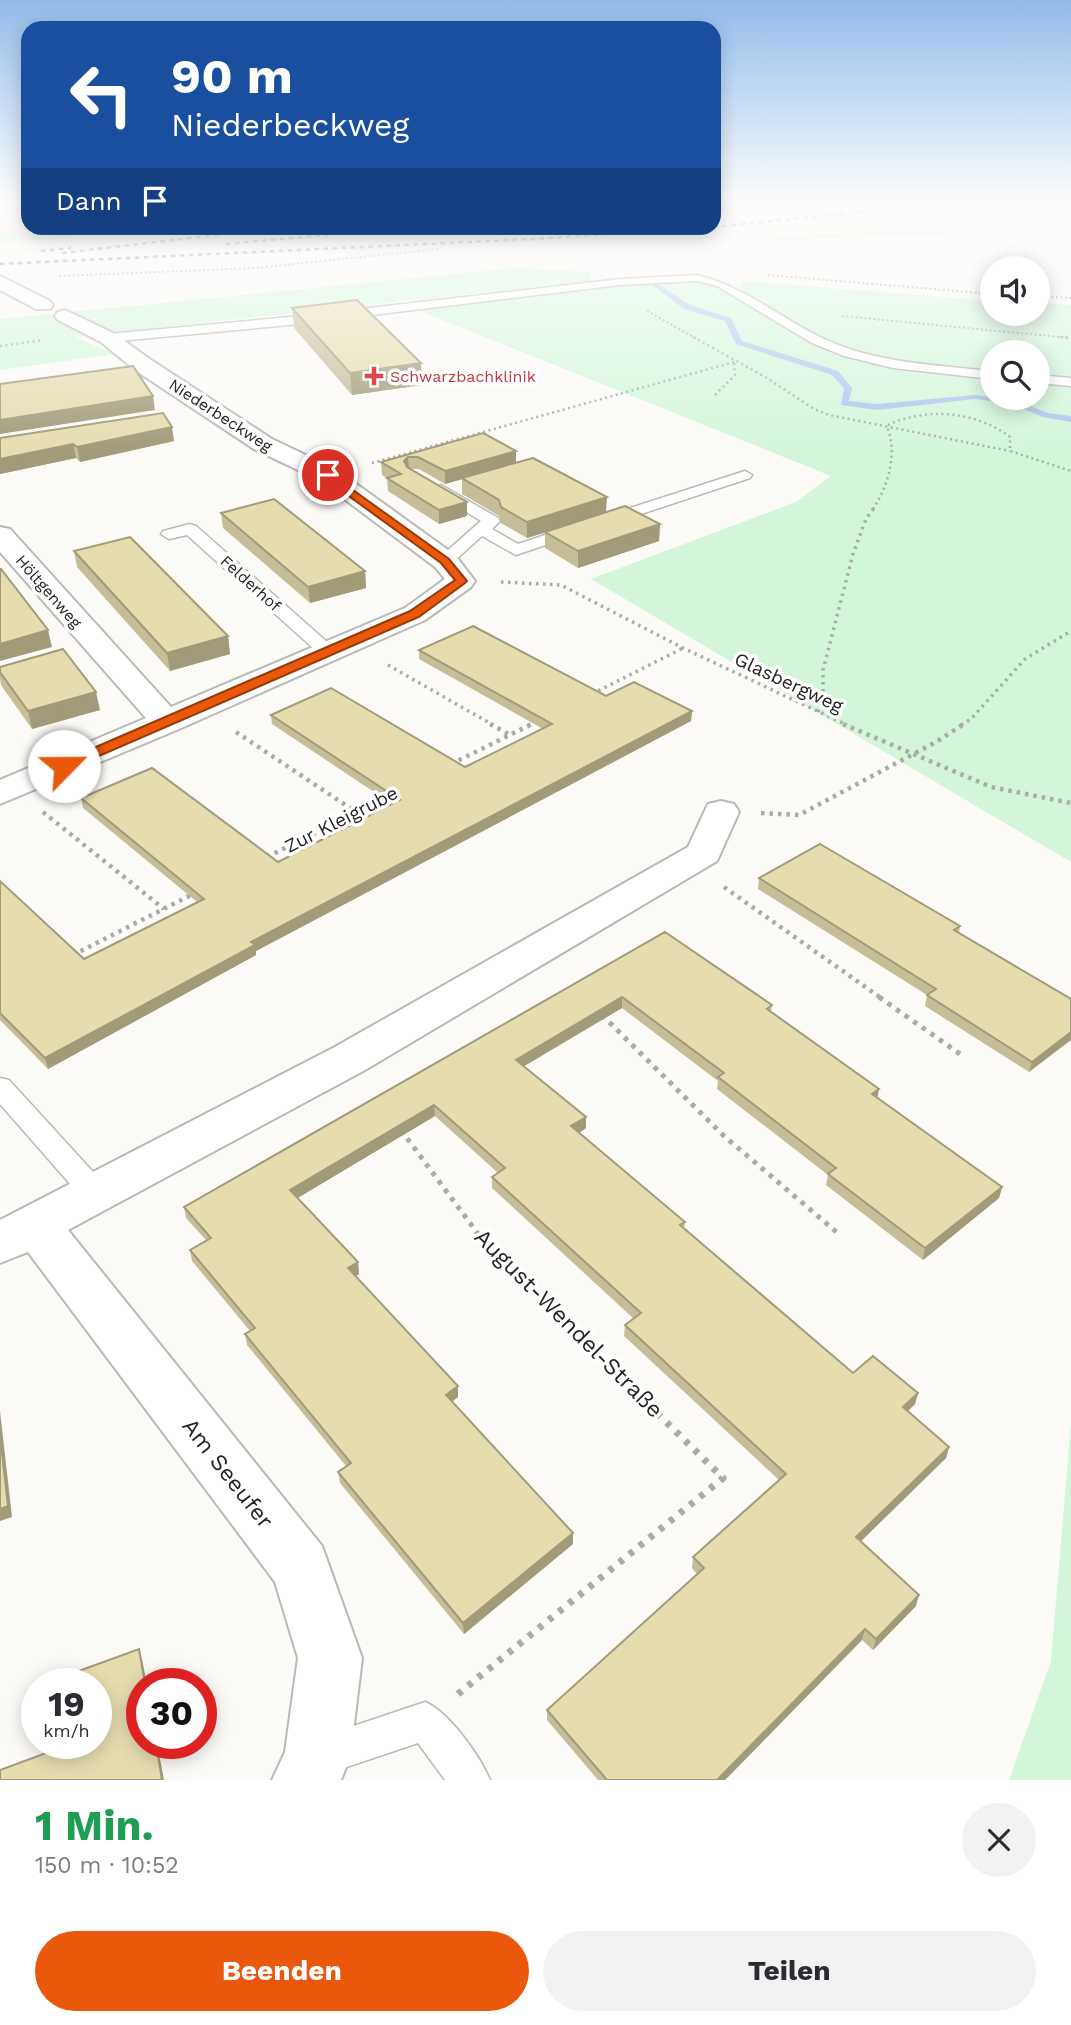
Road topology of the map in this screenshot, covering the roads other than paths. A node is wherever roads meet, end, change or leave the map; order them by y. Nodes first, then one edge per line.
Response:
1 (8, 286) edge
2 (585, 286) edge
3 (725, 286) edge
4 (43, 304) dead end
5 (65, 316) dead end
6 (108, 338) junction
7 (980, 374) edge
8 (1050, 380) edge
9 (1071, 382) edge
10 (745, 475) dead end
11 (425, 481) edge
12 (471, 484) edge
13 (445, 492) junction
14 (603, 502) edge
15 (626, 514) junction
16 (481, 529) junction
17 (169, 534) dead end
18 (0, 535) edge
19 (453, 571) junction
20 (340, 648) junction
21 (167, 722) junction
22 (6, 790) edge
23 (721, 812) road end
24 (0, 1087) edge
25 (95, 1193) junction
26 (18, 1233) edge
27 (312, 1768) edge
28 (470, 1780) edge

1 - 4 street
2 - 6 lane
3 - 7 lane
5 - 6 street, Niederbeckweg
6 - 19 street, Niederbeckweg
8 - 9 lane
10 - 15 lane
11 - 13 lane
12 - 13 lane
13 - 16 lane
14 - 15 lane
15 - 16 lane
16 - 19 lane
17 - 20 lane, Felderhof
18 - 21 street, Höltgenweg
19 - 20 street
20 - 21 street
21 - 22 street
23 - 25 street
24 - 25 lane
25 - 26 street
26 - 27 street, Am Seeufer
27 - 28 lane, Am Seeufer

